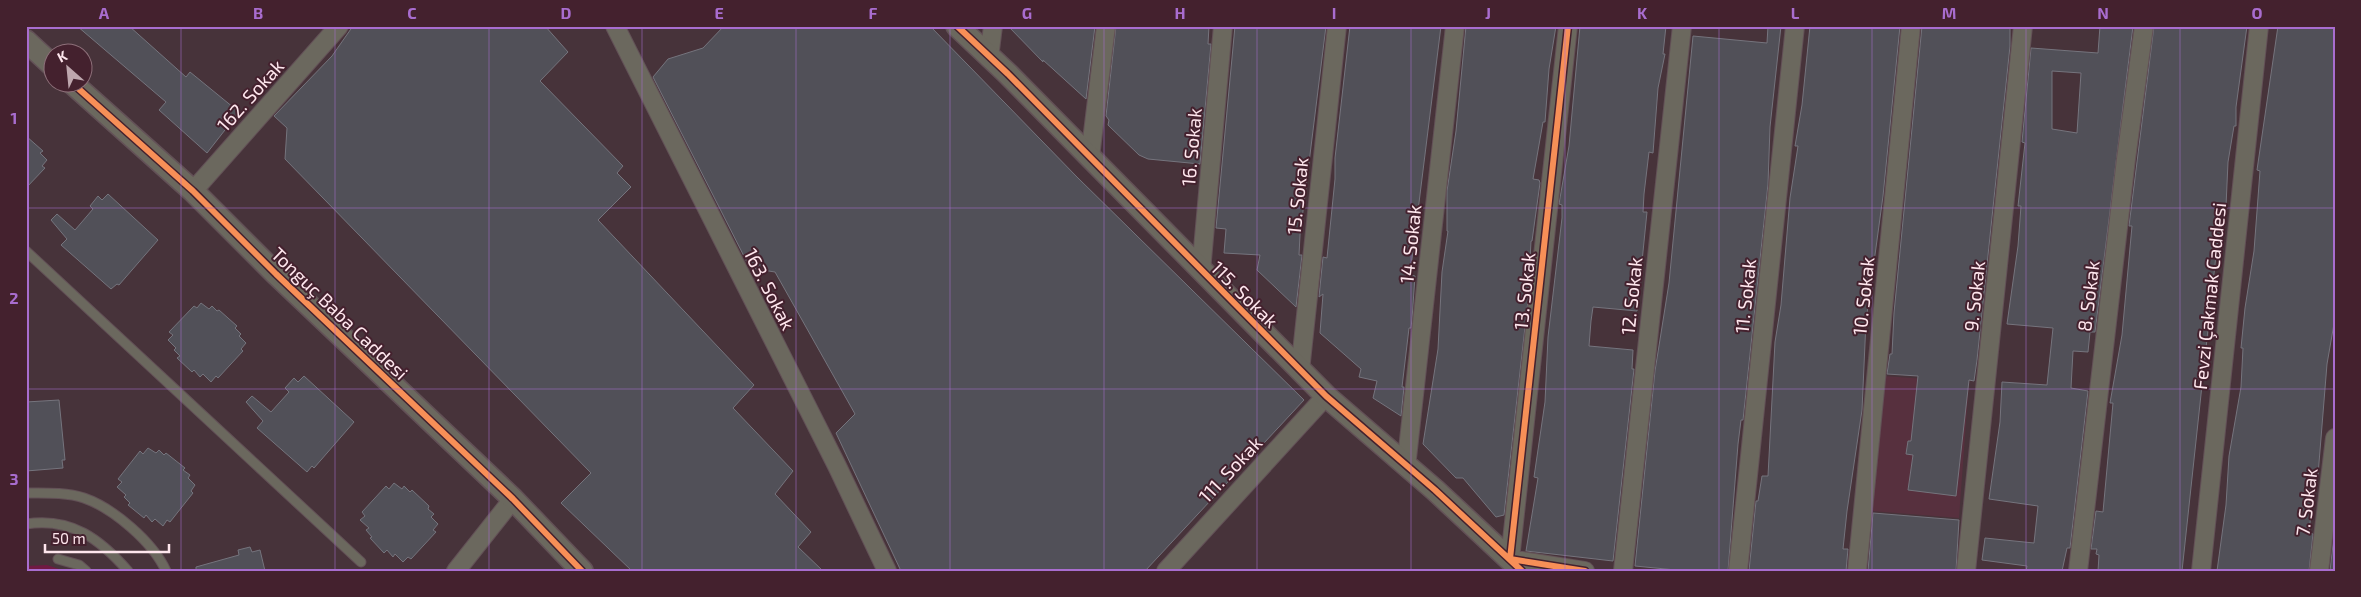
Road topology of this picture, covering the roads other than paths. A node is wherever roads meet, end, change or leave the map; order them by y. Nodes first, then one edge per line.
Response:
1 (340, 26) edge
2 (615, 26) edge
3 (957, 26) edge
4 (993, 26) edge
5 (1106, 26) edge
6 (1223, 26) edge
7 (1337, 26) edge
8 (1455, 26) edge
9 (1568, 26) edge
10 (1682, 26) edge
11 (1795, 26) edge
12 (1911, 26) edge
13 (2023, 26) edge
14 (2144, 26) edge
15 (2258, 26) edge
16 (26, 41) edge
17 (42, 56) edge
18 (989, 58) junction
19 (82, 92) edge
20 (1090, 157) junction
21 (193, 191) junction
22 (26, 251) edge
23 (1201, 271) junction
24 (1300, 371) junction
25 (1326, 396) junction
26 (2335, 438) edge
27 (1406, 467) junction
28 (26, 493) edge
29 (513, 499) junction
30 (26, 524) edge
31 (58, 559) dead end
32 (361, 562) dead end
33 (1516, 565) edge
34 (86, 571) edge
35 (128, 571) edge
36 (166, 571) edge
37 (456, 571) edge
38 (582, 571) edge
39 (887, 571) edge
40 (1166, 571) edge
41 (1585, 571) edge
42 (1623, 571) edge
43 (1738, 571) edge
44 (1857, 571) edge
45 (1966, 571) edge
46 (2078, 571) edge
47 (2201, 571) edge
48 (2319, 571) edge

1 - 21 street, 162. Sokak
2 - 39 street, 163. Sokak
3 - 18 street, 115. Sokak
4 - 18 street
5 - 20 street
6 - 23 street, 16. Sokak
7 - 24 street, 15. Sokak
8 - 27 street, 14. Sokak
9 - 33 street, 13. Sokak
10 - 42 street, 12. Sokak
11 - 43 street, 11. Sokak
12 - 44 street, 10. Sokak
13 - 45 street, 9. Sokak
14 - 46 street, 8. Sokak
15 - 47 street, Fevzi Çakmak Caddesi
16 - 17 street
18 - 20 street, 115. Sokak
19 - 21 street, Tonguç Baba Caddesi
20 - 23 street, 115. Sokak
21 - 29 street, Tonguç Baba Caddesi
22 - 32 lane
23 - 24 street, 115. Sokak
24 - 25 street, 115. Sokak
25 - 27 street, 115. Sokak
25 - 40 street, 111. Sokak
26 - 48 street, 7. Sokak
27 - 33 street, 115. Sokak
28 - 36 lane
29 - 37 street
29 - 38 street, Tonguç Baba Caddesi
30 - 35 lane
31 - 34 lane
33 - 41 street

